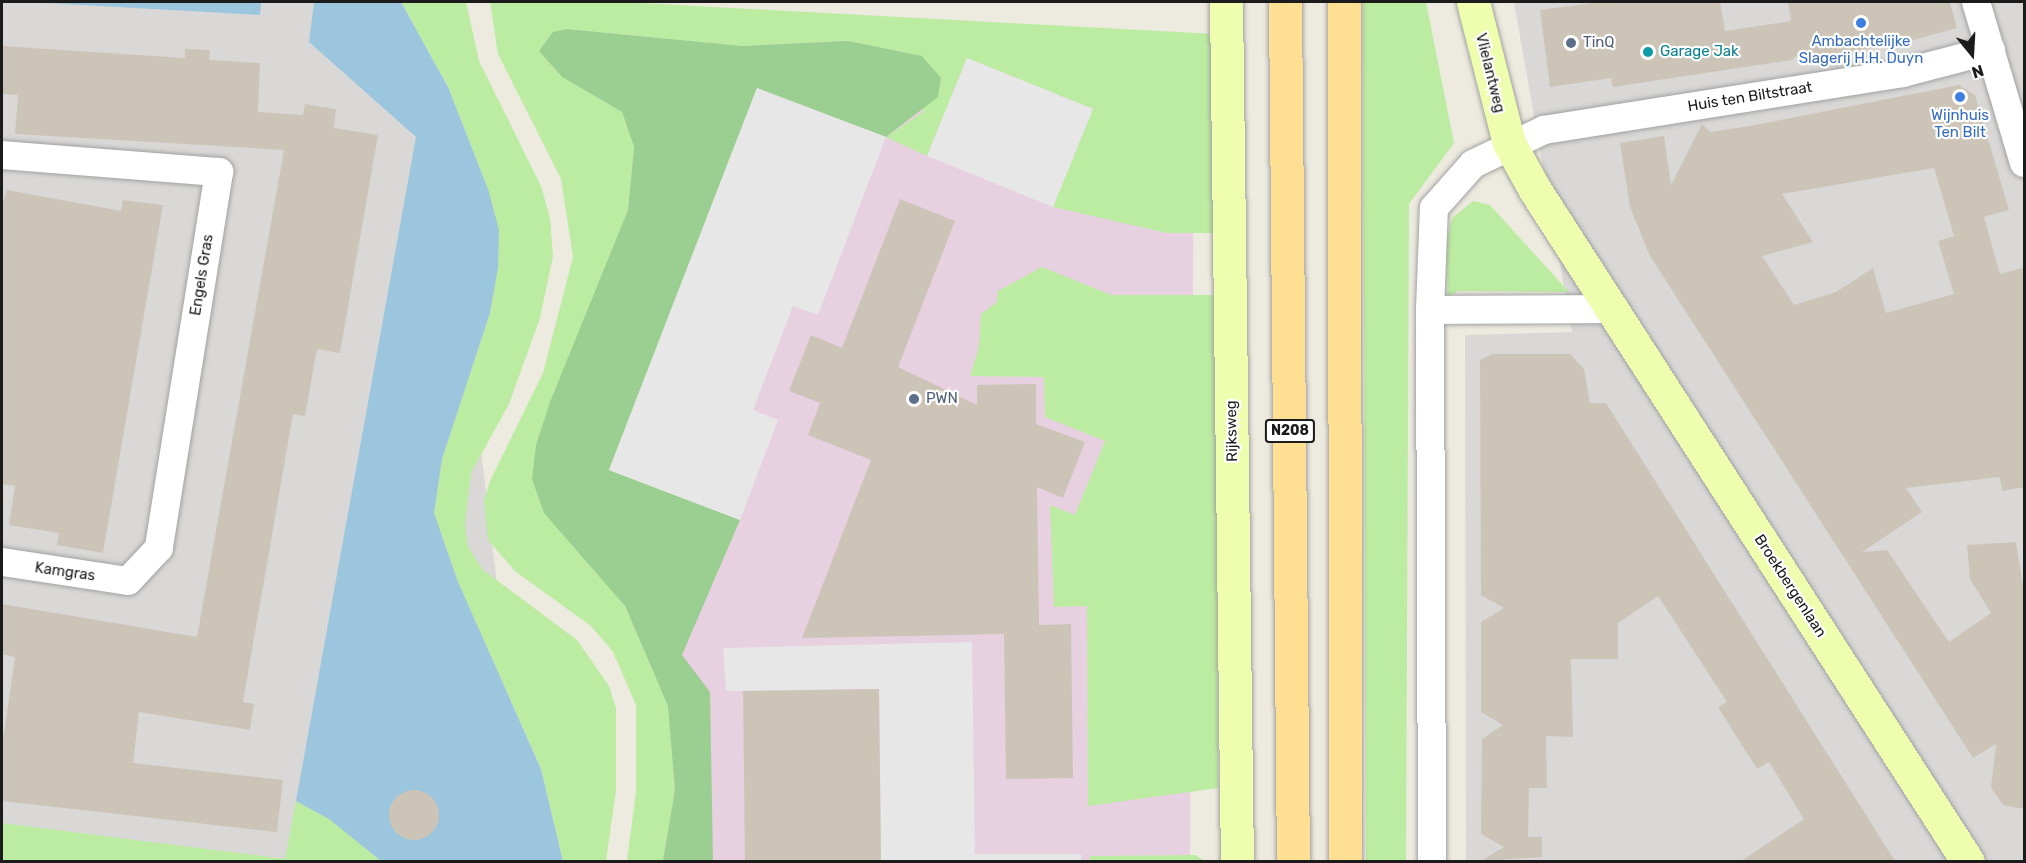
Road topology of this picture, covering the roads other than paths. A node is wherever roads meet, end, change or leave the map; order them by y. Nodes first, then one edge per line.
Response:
1 (1226, 2) edge
2 (1285, 2) edge
3 (1344, 2) edge
4 (1473, 2) edge
5 (1976, 2) edge
6 (1991, 50) junction
7 (1509, 143) junction
8 (2, 155) edge
9 (2025, 164) edge
10 (1615, 309) junction
11 (1430, 310) junction
12 (2, 562) edge
13 (128, 581) joint
14 (1237, 861) edge
15 (1293, 861) edge
16 (1345, 861) edge
17 (1432, 861) edge
18 (1968, 861) edge

1 - 14 main road, Rijksweg
2 - 15 main road, N208
3 - 16 main road
4 - 7 main road, Vlielantweg
5 - 6 street
6 - 7 street, Huis ten Biltstraat
6 - 9 street
7 - 10 main road, Broekbergenlaan
7 - 11 street
8 - 13 street, Engels Gras
10 - 11 street
10 - 18 main road, Broekbergenlaan
11 - 17 street
12 - 13 street, Kamgras

